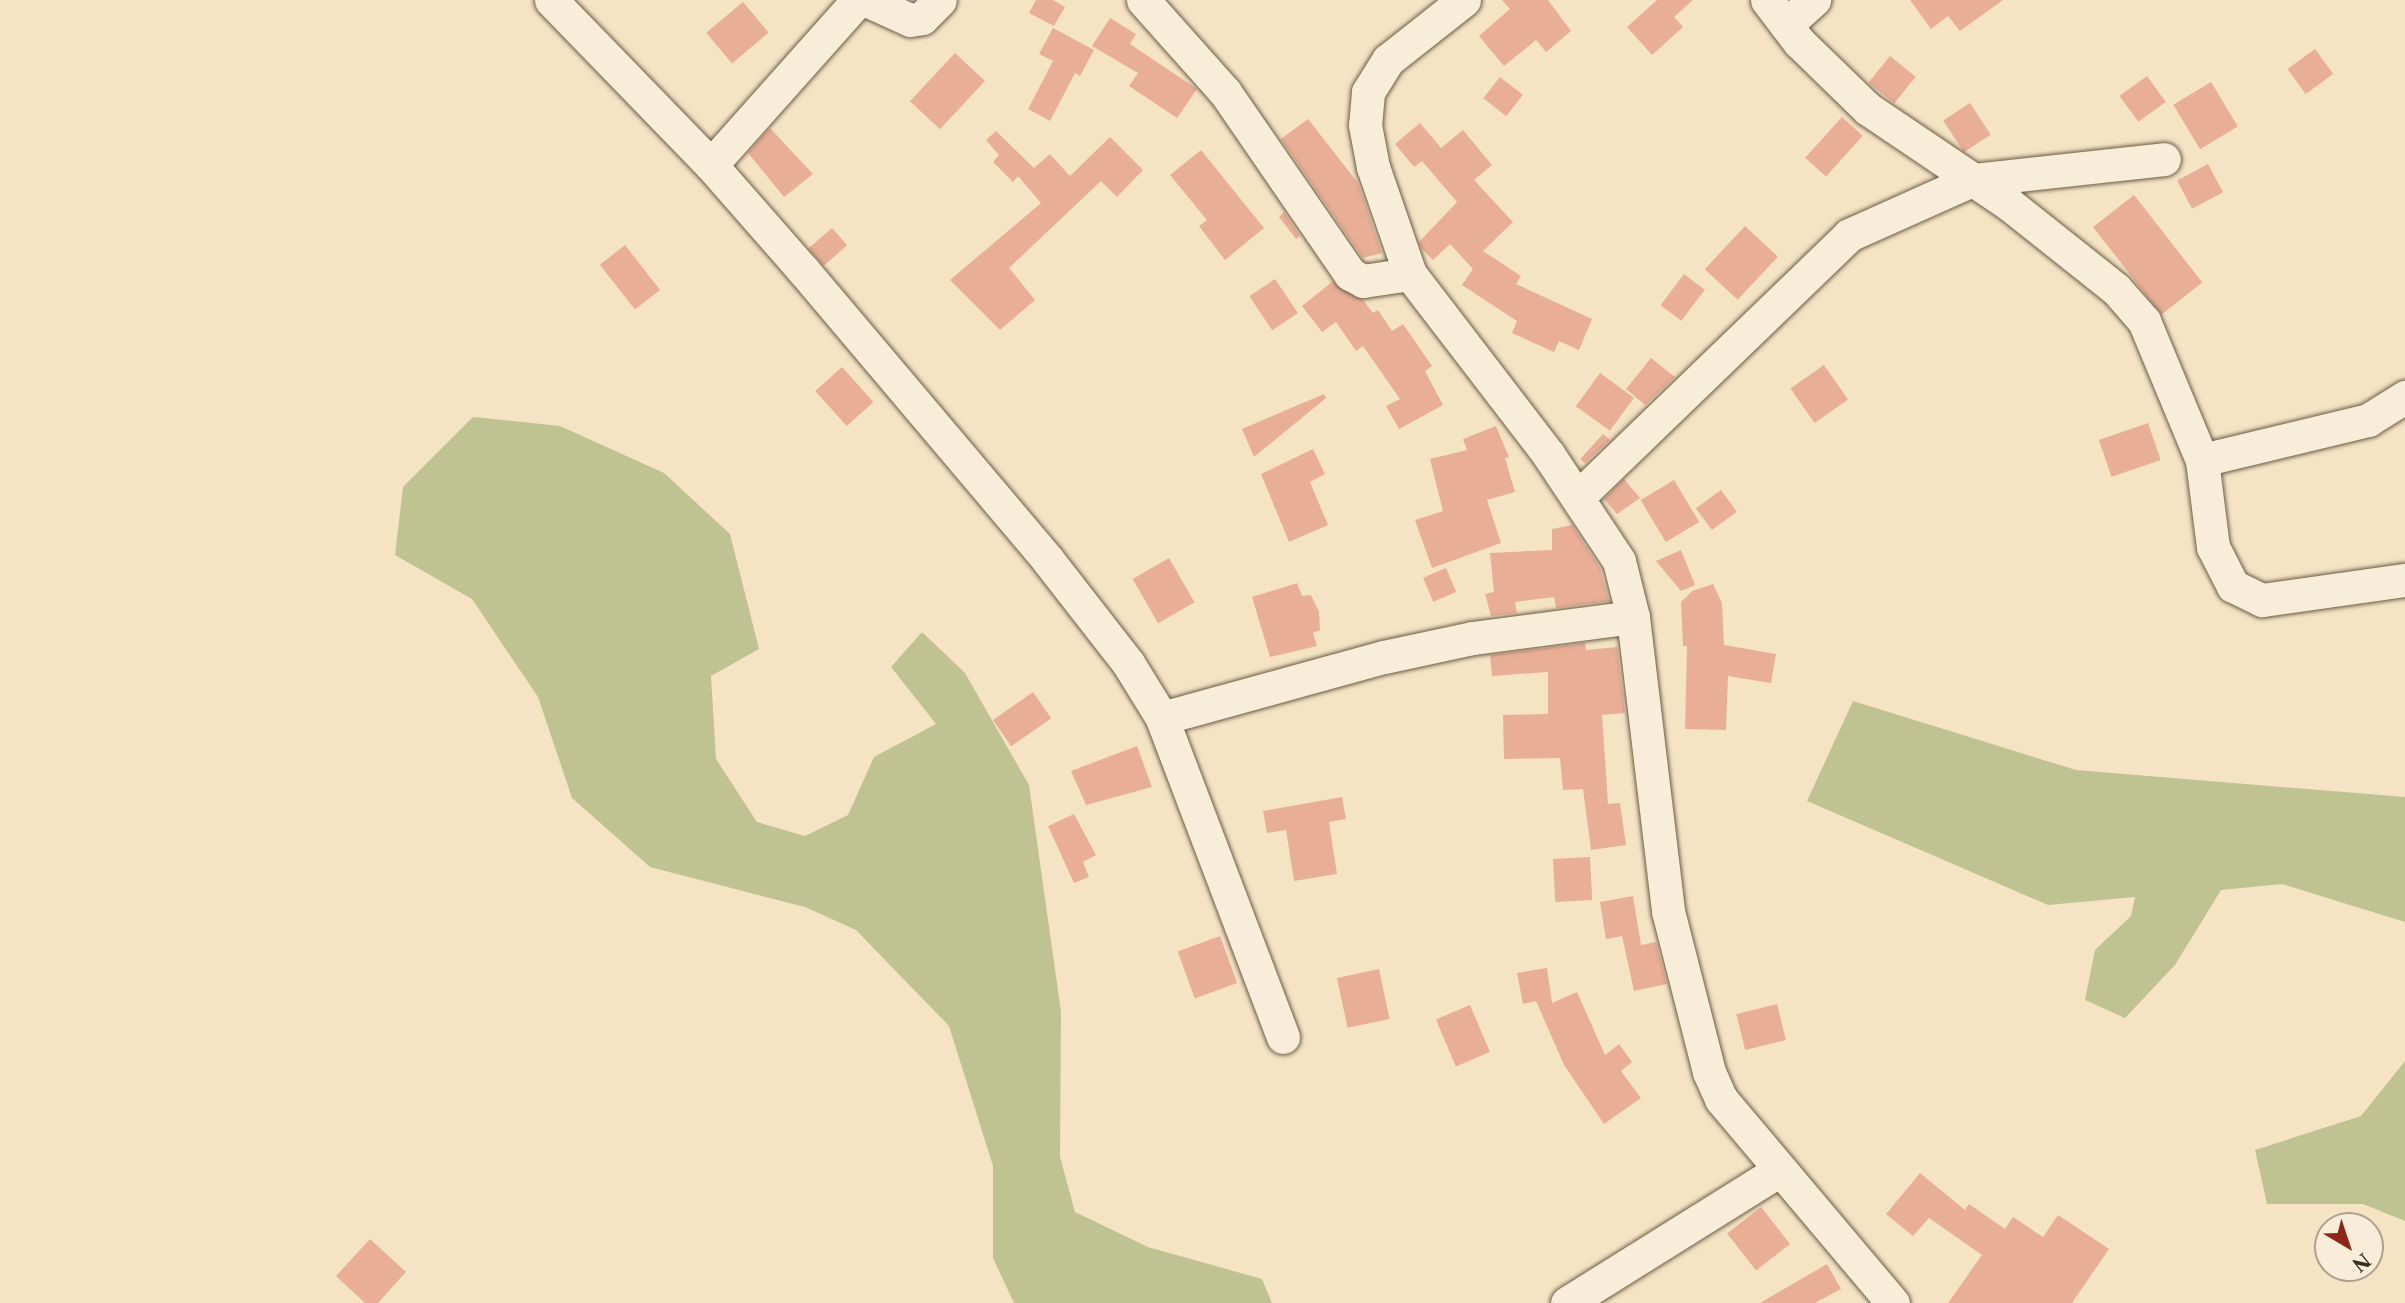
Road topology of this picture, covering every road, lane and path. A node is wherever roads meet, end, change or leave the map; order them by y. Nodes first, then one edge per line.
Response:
1 (551, 0) edge
2 (858, 0) edge
3 (866, 0) edge
4 (940, 0) edge
5 (1143, 0) edge
6 (1464, 0) edge
7 (1814, 0) edge
8 (1776, 12) edge
9 (2164, 159) dead end
10 (711, 165) junction
11 (1972, 180) junction
12 (1410, 274) junction
13 (2405, 397) edge
14 (2202, 460) junction
15 (1578, 497) junction
16 (2405, 580) edge
17 (1633, 617) junction
18 (1162, 718) junction
19 (1283, 1037) dead end
20 (1778, 1171) junction
21 (1567, 1303) edge
22 (1892, 1303) edge

1 - 10 street
2 - 10 street
3 - 4 street
5 - 12 street
6 - 12 street
7 - 8 street
8 - 11 street
9 - 11 street
10 - 18 street
11 - 14 street
11 - 15 street
12 - 15 street
13 - 14 street
14 - 16 street
15 - 17 street
17 - 18 street
17 - 20 street
18 - 19 street
20 - 21 street
20 - 22 street

